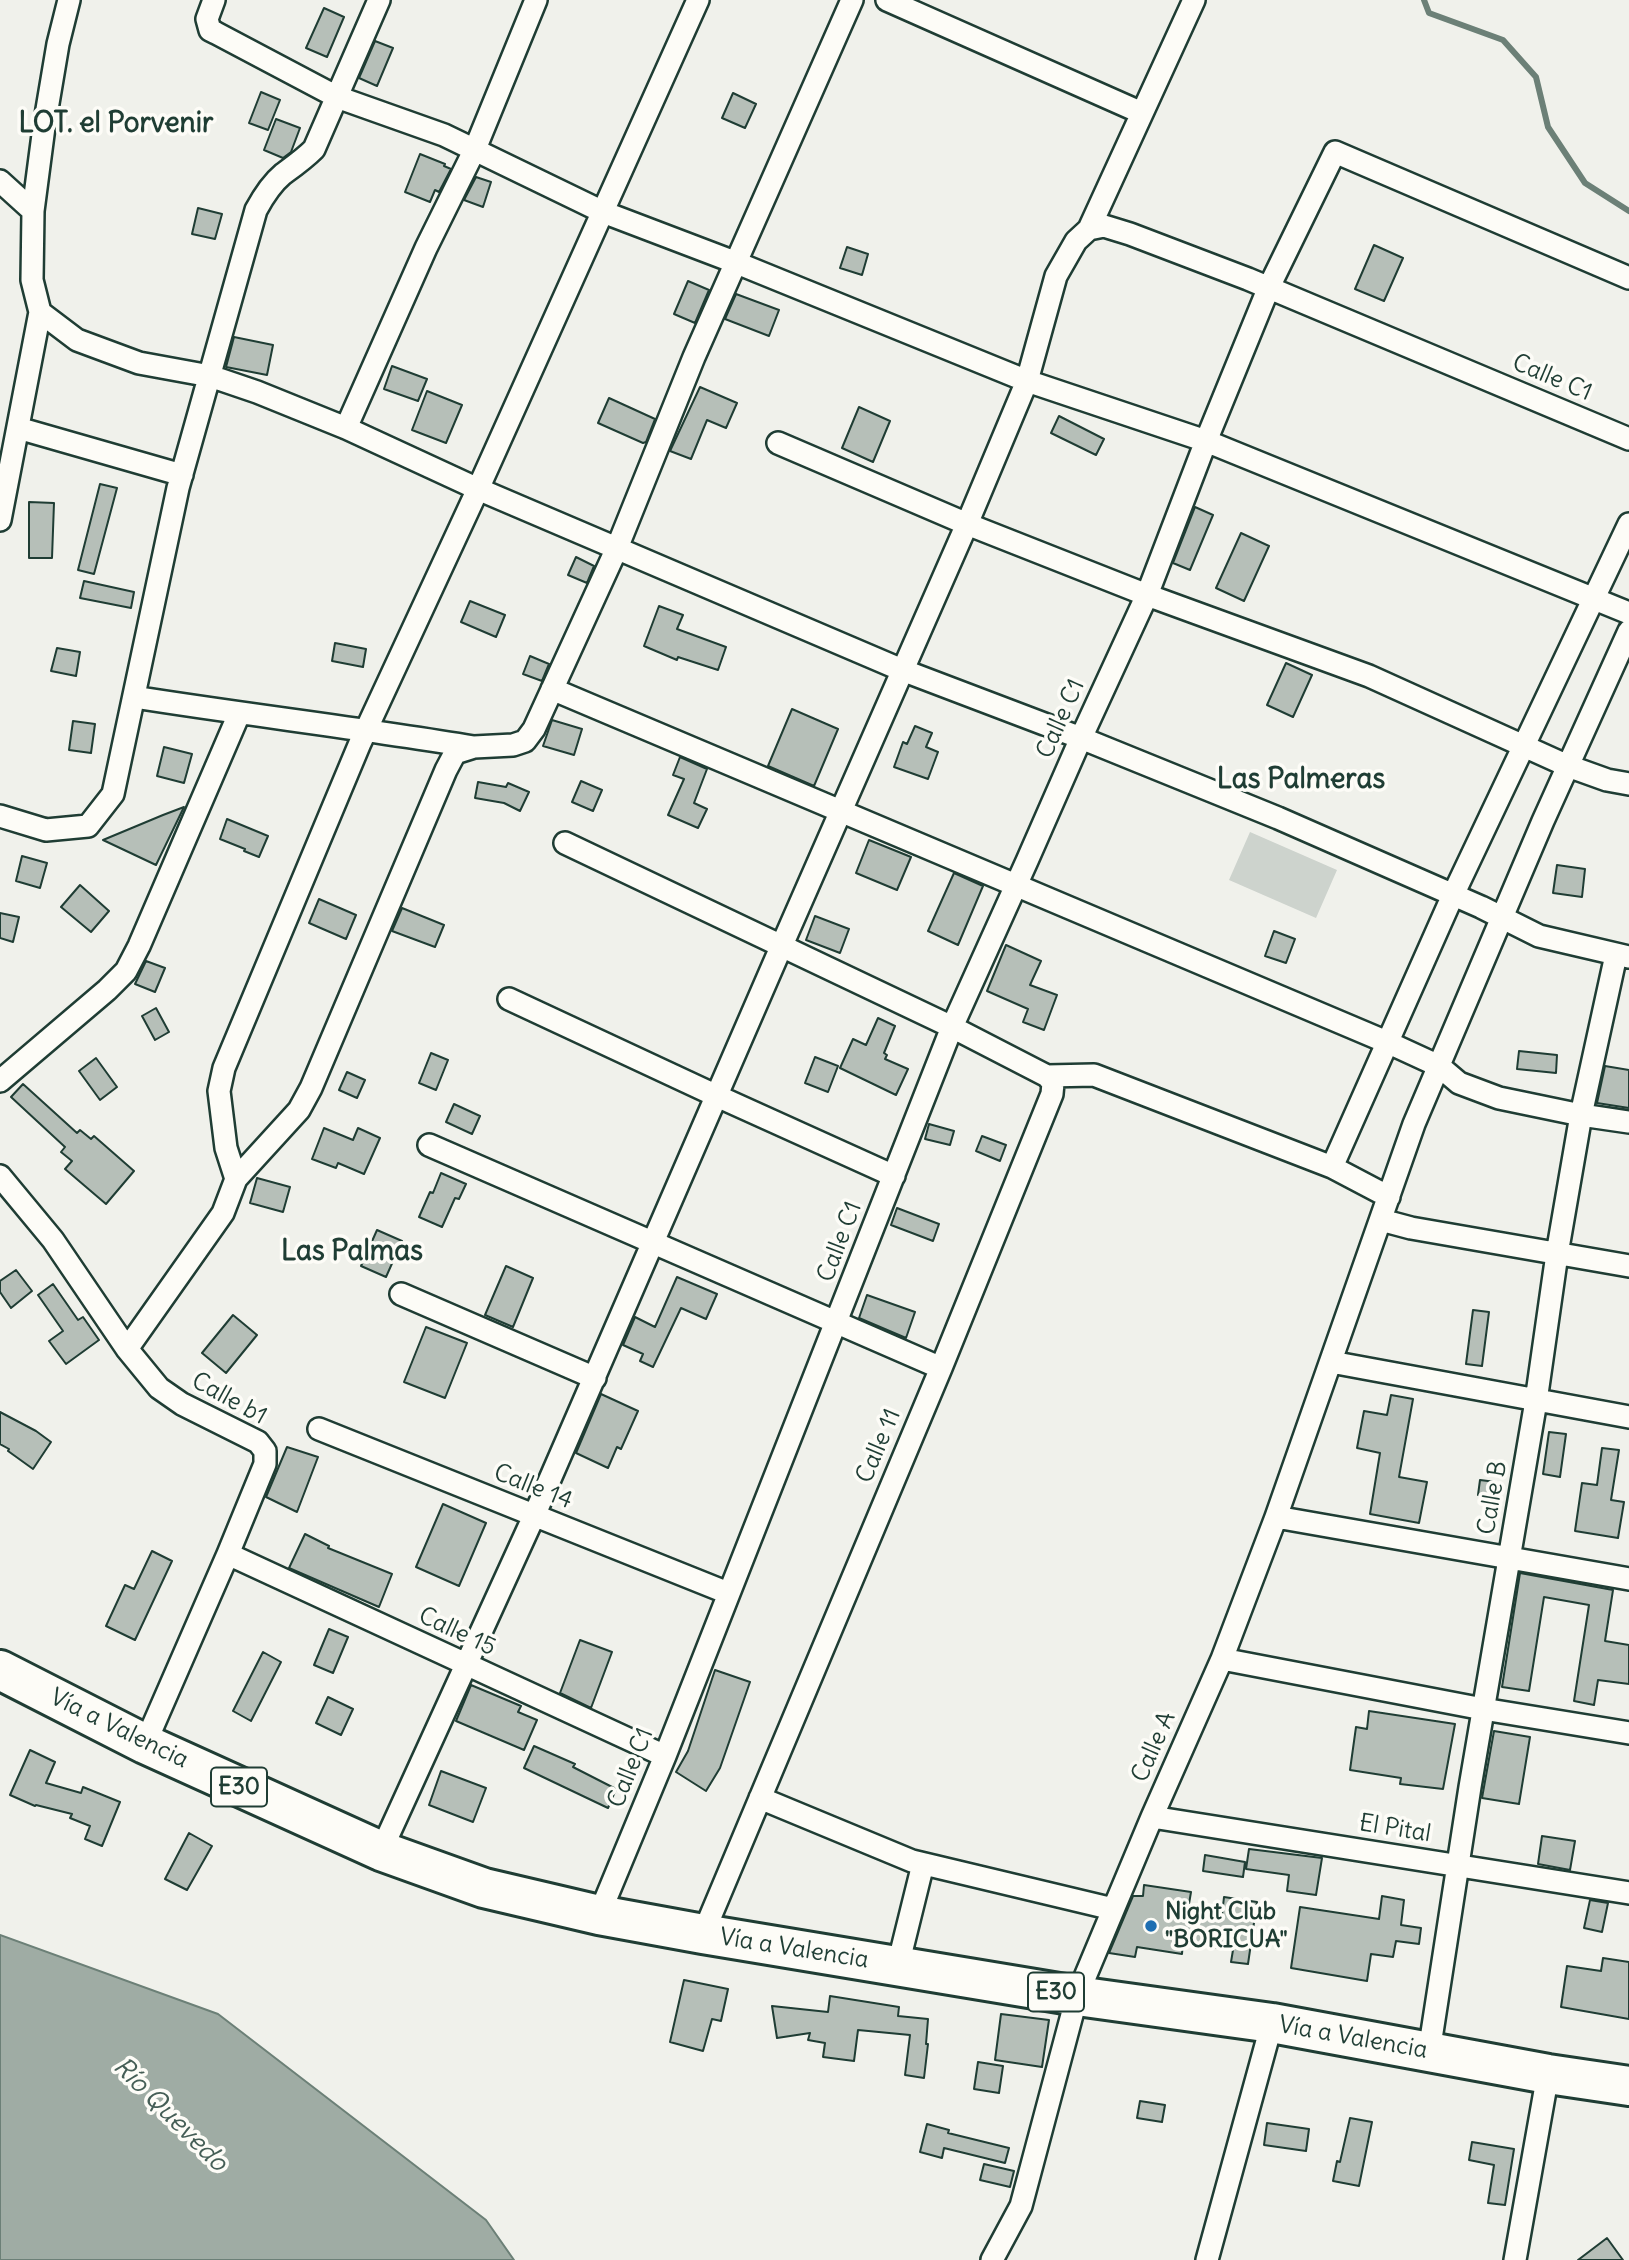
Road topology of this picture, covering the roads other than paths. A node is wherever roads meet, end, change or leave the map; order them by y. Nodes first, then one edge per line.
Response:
1 (69, 0) edge
2 (214, 0) edge
3 (379, 0) edge
4 (536, 0) edge
5 (698, 0) edge
6 (852, 0) edge
7 (887, 0) edge
8 (1194, 0) edge
9 (337, 97) junction
10 (1142, 113) junction
11 (475, 149) junction
12 (0, 181) edge
13 (33, 211) junction
14 (603, 212) junction
15 (1096, 228) junction
16 (737, 263) junction
17 (1629, 278) edge
18 (1269, 287) junction
19 (40, 312) junction
20 (210, 376) junction
21 (1027, 381) junction
22 (18, 428) junction
23 (346, 428) junction
24 (1629, 439) edge
25 (1206, 441) junction
26 (778, 443) dead end
27 (182, 475) junction
28 (478, 489) junction
29 (0, 520) edge
30 (967, 524) junction
31 (1629, 524) edge
32 (617, 548) junction
33 (1147, 595) junction
34 (1594, 599) junction
35 (1629, 613) edge
36 (1629, 631) edge
37 (902, 670) junction
38 (552, 689) junction
39 (134, 697) junction
40 (239, 714) junction
41 (367, 729) junction
42 (1081, 738) junction
43 (474, 747) junction
44 (1525, 747) junction
45 (1568, 766) junction
46 (1629, 784) edge
47 (842, 811) junction
48 (0, 816) edge
49 (565, 843) dead end
50 (1017, 885) junction
51 (1453, 895) junction
52 (1502, 918) junction
53 (782, 945) junction
54 (1622, 956) edge
55 (509, 999) dead end
56 (952, 1027) junction
57 (1390, 1043) junction
58 (1439, 1066) junction
59 (1047, 1076) junction
60 (0, 1081) edge
61 (716, 1096) junction
62 (1581, 1115) junction
63 (1629, 1122) edge
64 (429, 1145) dead end
65 (1332, 1167) junction
66 (894, 1175) junction
67 (0, 1176) edge
68 (236, 1180) junction
69 (1389, 1197) junction
70 (1381, 1220) junction
71 (653, 1244) junction
72 (1557, 1254) junction
73 (1629, 1266) edge
74 (401, 1294) dead end
75 (837, 1323) junction
76 (127, 1349) junction
77 (1331, 1362) junction
78 (941, 1368) junction
79 (595, 1378) junction
80 (1536, 1401) junction
81 (1629, 1417) edge
82 (319, 1429) dead end
83 (534, 1516) junction
84 (1276, 1517) junction
85 (228, 1554) junction
86 (1510, 1559) junction
87 (1629, 1579) edge
88 (728, 1593) junction
89 (1222, 1659) junction
90 (466, 1665) junction
91 (0, 1670) edge
92 (1483, 1709) junction
93 (1629, 1733) edge
94 (145, 1744) junction
95 (665, 1756) junction
96 (760, 1798) junction
97 (1152, 1817) junction
98 (381, 1851) junction
99 (923, 1864) junction
100 (1459, 1866) junction
101 (1629, 1893) edge
102 (1113, 1909) junction
103 (599, 1915) junction
104 (703, 1934) junction
105 (898, 1965) junction
106 (1077, 1996) junction
107 (1272, 2023) junction
108 (1429, 2052) junction
109 (1548, 2074) junction
110 (1629, 2086) edge
111 (992, 2260) edge
112 (1207, 2260) edge
113 (1515, 2260) edge

1 - 13 street
2 - 9 street
3 - 9 street
4 - 11 street
5 - 14 street
6 - 16 street
7 - 10 street
8 - 10 street
9 - 11 street
9 - 20 street
10 - 15 street
11 - 14 street
11 - 23 street
12 - 13 street
13 - 19 street
14 - 16 street
14 - 28 street
15 - 18 street, Calle C1
15 - 21 street
16 - 21 street
16 - 32 street
17 - 18 street, Calle C1
18 - 24 street, Calle C1
18 - 25 street, Calle C1
19 - 20 street
19 - 22 street
20 - 23 street
20 - 27 street
21 - 25 street
21 - 30 street
22 - 27 street
22 - 29 street
23 - 28 street
25 - 33 street, Calle C1
25 - 34 street
26 - 30 street
27 - 39 street
28 - 32 street
28 - 41 street
30 - 33 street
30 - 37 street
31 - 34 street
32 - 37 street
32 - 38 street
33 - 42 street, Calle C1
33 - 44 street
34 - 35 street
34 - 44 street
36 - 45 street, Calle A
37 - 42 street
37 - 47 street
38 - 43 street
38 - 47 street
39 - 40 street
39 - 48 street
40 - 41 street
40 - 60 street
41 - 43 street
41 - 68 street
42 - 50 street, Calle C1
42 - 51 street
43 - 68 street
44 - 45 street
44 - 51 street
45 - 46 street
45 - 52 street, Calle A
47 - 50 street
47 - 53 street
49 - 53 street
50 - 56 street, Calle C1
50 - 57 street
51 - 52 street
51 - 57 street
52 - 54 street
52 - 58 street, Calle A
53 - 56 street
53 - 61 street
54 - 62 street, Calle B
55 - 61 street
56 - 59 street
56 - 66 street, Calle C1
57 - 58 street
57 - 65 street
58 - 62 street
58 - 69 street, Calle A
59 - 65 street
59 - 78 street, Calle 11
61 - 66 street
61 - 71 street
62 - 63 street
62 - 72 street, Calle B
64 - 71 street
65 - 69 street
66 - 75 street, Calle C1
67 - 76 street, Calle b1
68 - 76 street
69 - 70 street, Calle A
70 - 72 street
70 - 77 street, Calle A
71 - 75 street
71 - 79 street
72 - 73 street
72 - 80 street, Calle B
74 - 79 street
75 - 78 street
75 - 88 street, Calle C1
76 - 85 street, Calle b1
77 - 80 street
77 - 84 street, Calle A
78 - 96 street, Calle 11
79 - 83 street
80 - 81 street
80 - 86 street, Calle B
82 - 83 street, Calle 14
83 - 88 street, Calle 14
83 - 90 street
84 - 86 street
84 - 89 street, Calle A
85 - 90 street, Calle 15
85 - 94 street, Calle b1
86 - 87 street
86 - 92 street, Calle B
88 - 95 street, Calle C1
89 - 92 street
89 - 97 street, Calle A
90 - 95 street, Calle 15
90 - 98 street
91 - 94 highway, Vía a Valencia / E30
92 - 93 street
92 - 100 street, Calle B
94 - 98 highway, Vía a Valencia / E30
95 - 103 street, Calle C1
96 - 99 street
96 - 104 street, Calle 11
97 - 100 street, El Pital
97 - 102 street, Calle A
98 - 103 highway, Vía a Valencia / E30
99 - 102 street
99 - 105 street
100 - 101 street, El Pital
100 - 108 street, Calle B
102 - 106 street, Calle A
103 - 104 highway, Vía a Valencia / E30
104 - 105 highway, Vía a Valencia / E30
105 - 106 highway, Vía a Valencia / E30
106 - 107 highway, Vía a Valencia / E30
106 - 111 street, Calle A
107 - 108 highway, Vía a Valencia / E30
107 - 112 street
108 - 109 highway, Vía a Valencia / E30
109 - 110 highway, Vía a Valencia / E30
109 - 113 street

